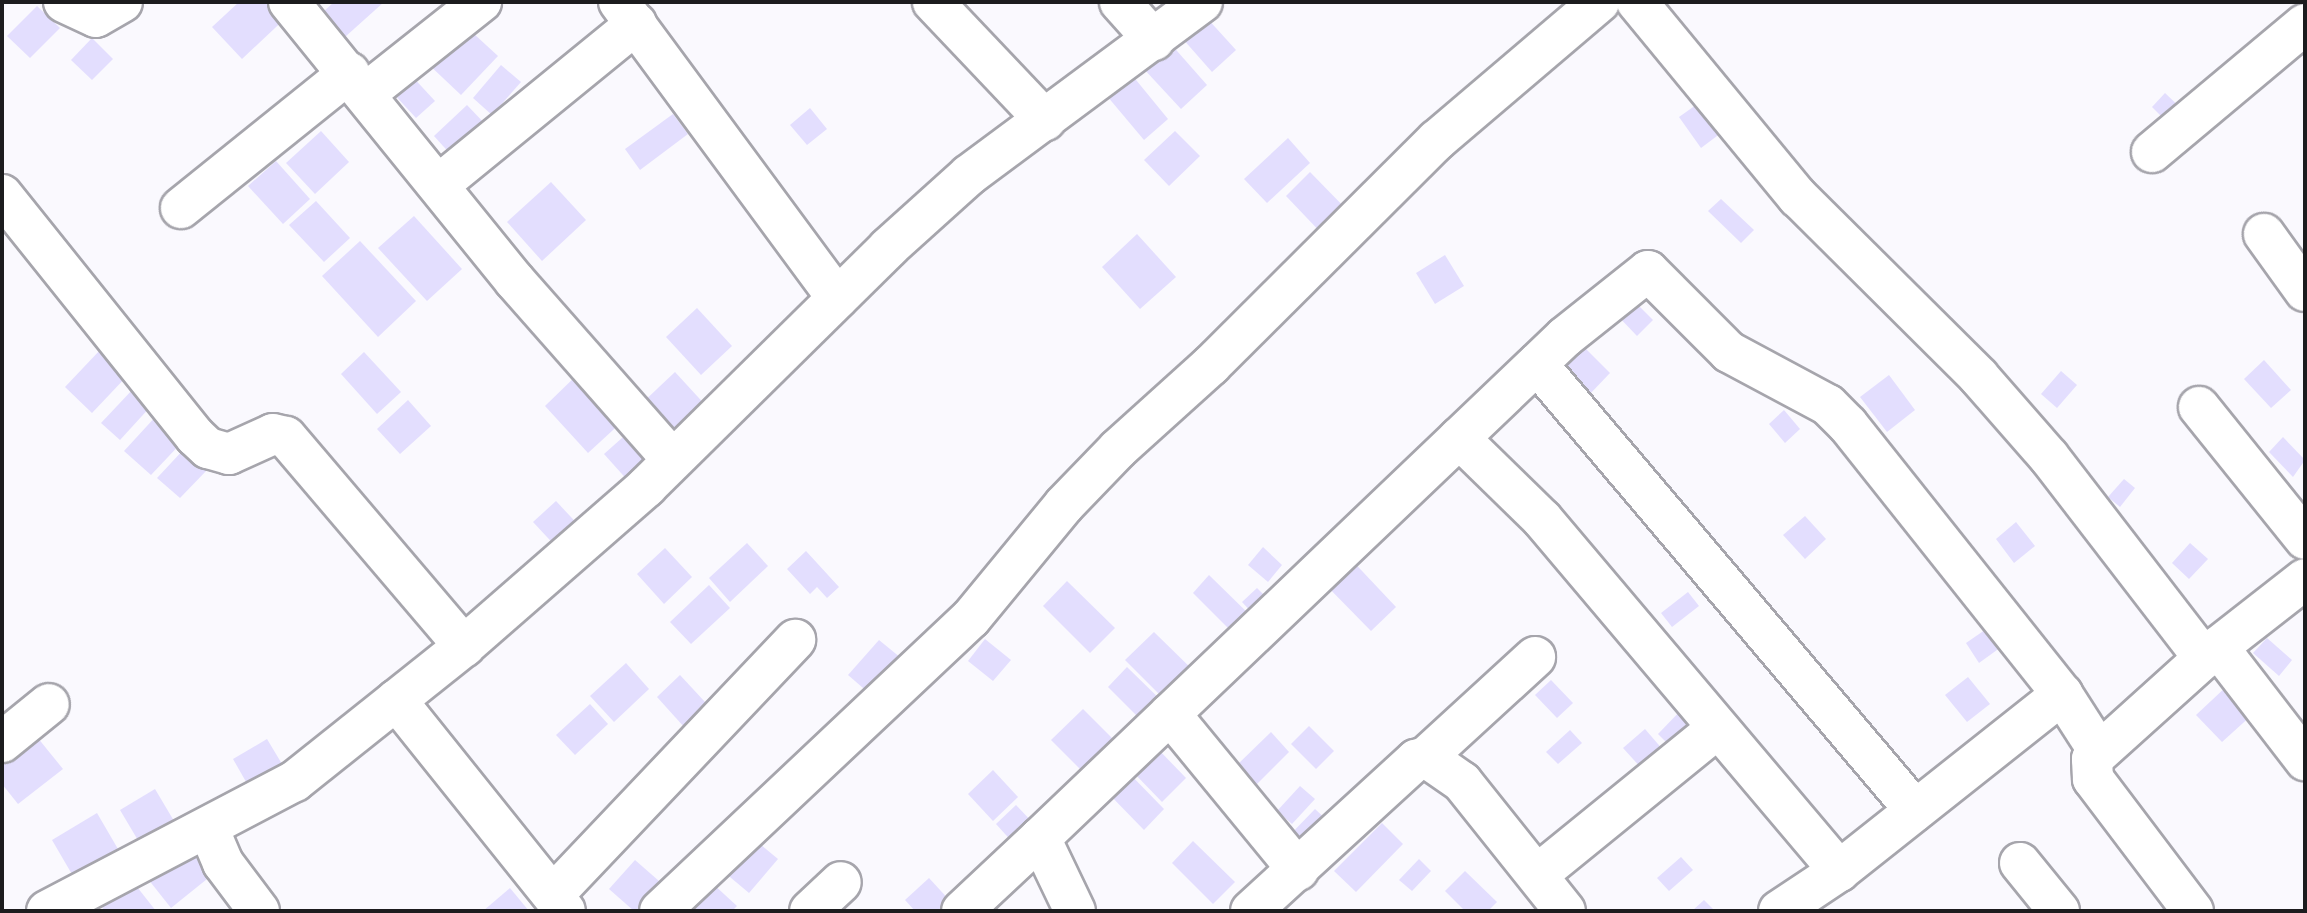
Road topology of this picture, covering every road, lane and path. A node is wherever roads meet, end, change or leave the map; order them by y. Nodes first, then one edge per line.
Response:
1 (64, 2) edge
2 (122, 2) edge
3 (481, 2) edge
4 (933, 2) edge
5 (1120, 2) edge
6 (1202, 2) edge
7 (1599, 2) edge
8 (1637, 2) edge
9 (302, 6) edge
10 (628, 13) edge
11 (2305, 24) edge
12 (1154, 40) junction
13 (358, 83) junction
14 (1045, 120) junction
15 (2152, 152) dead end
16 (441, 183) junction
17 (2, 195) edge
18 (181, 208) dead end
19 (2264, 234) dead end
20 (2305, 291) edge
21 (837, 298) junction
22 (1537, 364) junction
23 (2199, 407) dead end
24 (1459, 438) junction
25 (671, 458) junction
26 (2305, 539) edge
27 (2305, 579) edge
28 (795, 640) dead end
29 (464, 646) junction
30 (2211, 653) junction
31 (1535, 657) dead end
32 (2062, 694) junction
33 (396, 700) junction
34 (49, 704) dead end
35 (1170, 714) junction
36 (1718, 728) junction
37 (2, 742) edge
38 (2098, 750) junction
39 (1426, 757) junction
40 (2305, 760) edge
41 (1915, 810) junction
42 (209, 830) junction
43 (1040, 838) junction
44 (2020, 863) dead end
45 (1298, 870) junction
46 (1839, 871) junction
47 (1537, 875) junction
48 (841, 882) dead end
49 (559, 903) edge
50 (47, 911) edge
51 (259, 911) edge
52 (660, 911) edge
53 (810, 911) edge
54 (962, 911) edge
55 (1075, 911) edge
56 (1251, 911) edge
57 (1565, 911) edge
58 (1779, 911) edge
59 (2059, 911) edge
60 (2193, 911) edge

1 - 2 street
3 - 13 street
4 - 14 street
5 - 12 street
6 - 12 street
7 - 52 street
8 - 30 street
9 - 13 street
10 - 16 street
10 - 21 street
11 - 15 street
12 - 14 street
13 - 16 street
13 - 18 street
14 - 21 street
16 - 25 street
17 - 29 street
19 - 20 street
21 - 25 street
22 - 24 street
22 - 32 street
22 - 41 street
23 - 26 street
24 - 35 street
24 - 36 street
25 - 29 street
27 - 30 street
28 - 49 street
29 - 33 street
30 - 38 street
30 - 40 street
31 - 39 street
32 - 38 street
32 - 41 street
33 - 42 street
33 - 49 street
34 - 37 street
35 - 43 street
35 - 45 street
36 - 46 street
36 - 47 street
38 - 60 street
39 - 45 street
39 - 47 street
41 - 46 street
42 - 50 street
42 - 51 street
43 - 54 street
43 - 55 street
44 - 59 street
45 - 56 street
46 - 58 street
47 - 57 street
48 - 53 street

